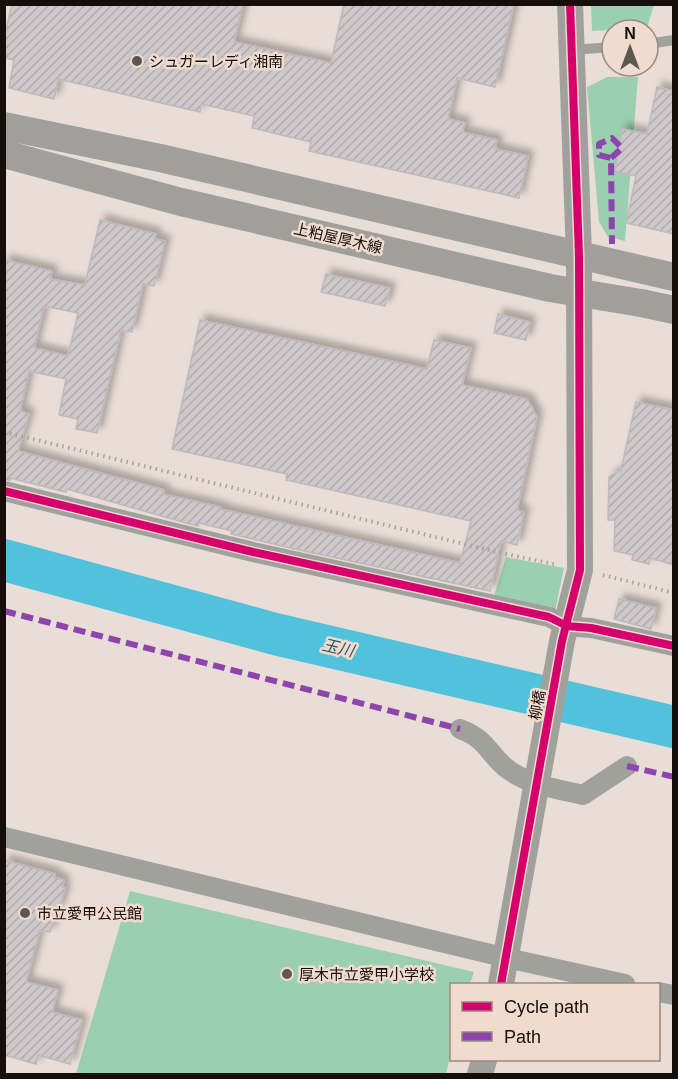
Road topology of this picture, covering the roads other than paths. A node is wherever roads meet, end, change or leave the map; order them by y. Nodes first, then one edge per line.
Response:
1 (570, 4) edge
2 (600, 48) edge
3 (572, 50) junction
4 (4, 126) edge
5 (4, 154) edge
6 (579, 256) junction
7 (674, 277) edge
8 (579, 292) junction
9 (674, 310) edge
10 (4, 491) edge
11 (565, 633) junction
12 (674, 646) edge
13 (460, 729) dead end
14 (627, 766) dead end
15 (538, 779) junction
16 (4, 837) edge
17 (507, 958) junction
18 (501, 983) edge
19 (620, 983) edge

1 - 3 street, 柳橋
2 - 3 lane
3 - 6 street, 柳橋
4 - 6 main road
5 - 8 main road, 上粕屋厚木線
6 - 7 main road
6 - 8 street, 柳橋
8 - 9 main road, 上粕屋厚木線
8 - 11 street, 柳橋
10 - 11 street
11 - 12 street
11 - 15 street, 柳橋
13 - 15 street
14 - 15 street
15 - 17 street, 柳橋
16 - 17 street
17 - 18 street, 柳橋
17 - 19 street

